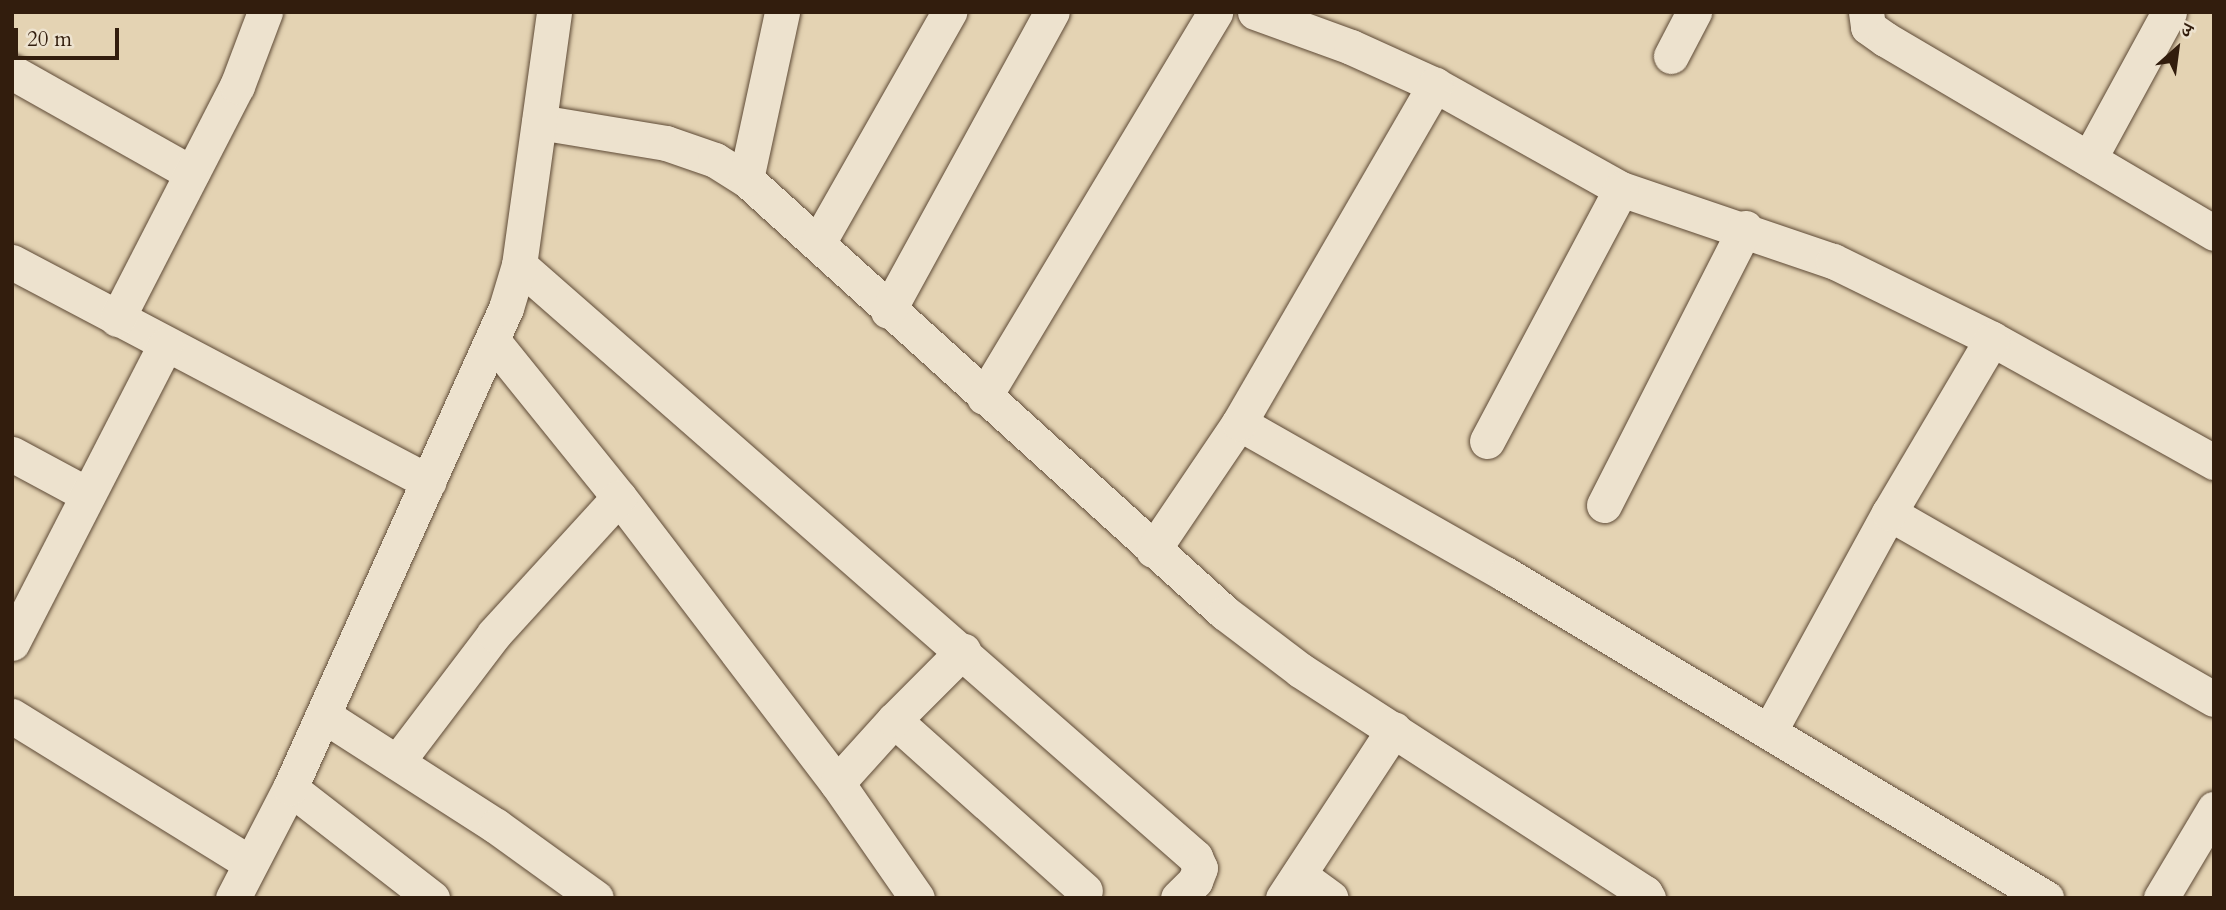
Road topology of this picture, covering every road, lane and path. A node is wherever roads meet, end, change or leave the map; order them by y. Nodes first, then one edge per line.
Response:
1 (265, 12) edge
2 (554, 12) edge
3 (782, 12) edge
4 (949, 12) edge
5 (1052, 12) edge
6 (1214, 12) edge
7 (1255, 12) edge
8 (1694, 12) edge
9 (1866, 12) edge
10 (2169, 12) edge
11 (1671, 56) dead end
12 (12, 72) edge
13 (1435, 85) junction
14 (539, 122) junction
15 (2089, 159) junction
16 (191, 173) junction
17 (746, 179) junction
18 (1621, 189) junction
19 (1745, 228) junction
20 (2214, 233) edge
21 (818, 243) junction
22 (12, 262) edge
23 (519, 265) junction
24 (888, 311) junction
25 (117, 319) junction
26 (1992, 339) junction
27 (493, 341) junction
28 (165, 345) junction
29 (984, 397) junction
30 (1239, 423) junction
31 (1487, 441) dead end
32 (12, 454) edge
33 (2214, 462) edge
34 (429, 482) junction
35 (88, 495) junction
36 (619, 497) junction
37 (1604, 505) dead end
38 (1889, 513) junction
39 (1153, 550) junction
40 (12, 643) edge
41 (963, 652) junction
42 (2214, 699) edge
43 (323, 715) junction
44 (12, 716) edge
45 (894, 720) junction
46 (1394, 729) junction
47 (1769, 732) junction
48 (397, 762) junction
49 (837, 783) junction
50 (290, 788) junction
51 (2214, 809) edge
52 (250, 863) junction
53 (1291, 887) edge
54 (1085, 891) dead end
55 (233, 898) edge
56 (432, 898) edge
57 (596, 898) edge
58 (917, 898) edge
59 (1178, 898) edge
60 (1331, 898) edge
61 (1648, 898) edge
62 (2046, 898) edge
63 (2161, 898) edge

1 - 16 street
2 - 14 street
3 - 17 street
4 - 21 street
5 - 24 street
6 - 29 street
7 - 13 street
8 - 11 street
9 - 15 street
10 - 15 street
12 - 16 street
13 - 18 street
13 - 30 street
14 - 17 street
14 - 23 street
15 - 20 street
16 - 25 street
17 - 21 street
18 - 19 street
18 - 31 street
19 - 26 street
19 - 37 street
21 - 24 street
22 - 25 street
23 - 27 street
23 - 41 street
24 - 29 street
25 - 28 street
26 - 33 street
26 - 38 street
27 - 34 street
27 - 36 street
28 - 34 street
28 - 35 street
29 - 39 street
30 - 39 street
30 - 47 street
32 - 35 street
34 - 43 street
35 - 40 street
36 - 48 street
36 - 49 street
38 - 42 street
38 - 47 street
39 - 46 street
41 - 45 street
41 - 59 street
43 - 48 street
43 - 50 street
44 - 52 street
45 - 49 street
45 - 54 street
46 - 53 street
46 - 61 street
47 - 62 street
48 - 57 street
49 - 58 street
50 - 52 street
50 - 56 street
51 - 63 street
52 - 55 street
53 - 60 street

